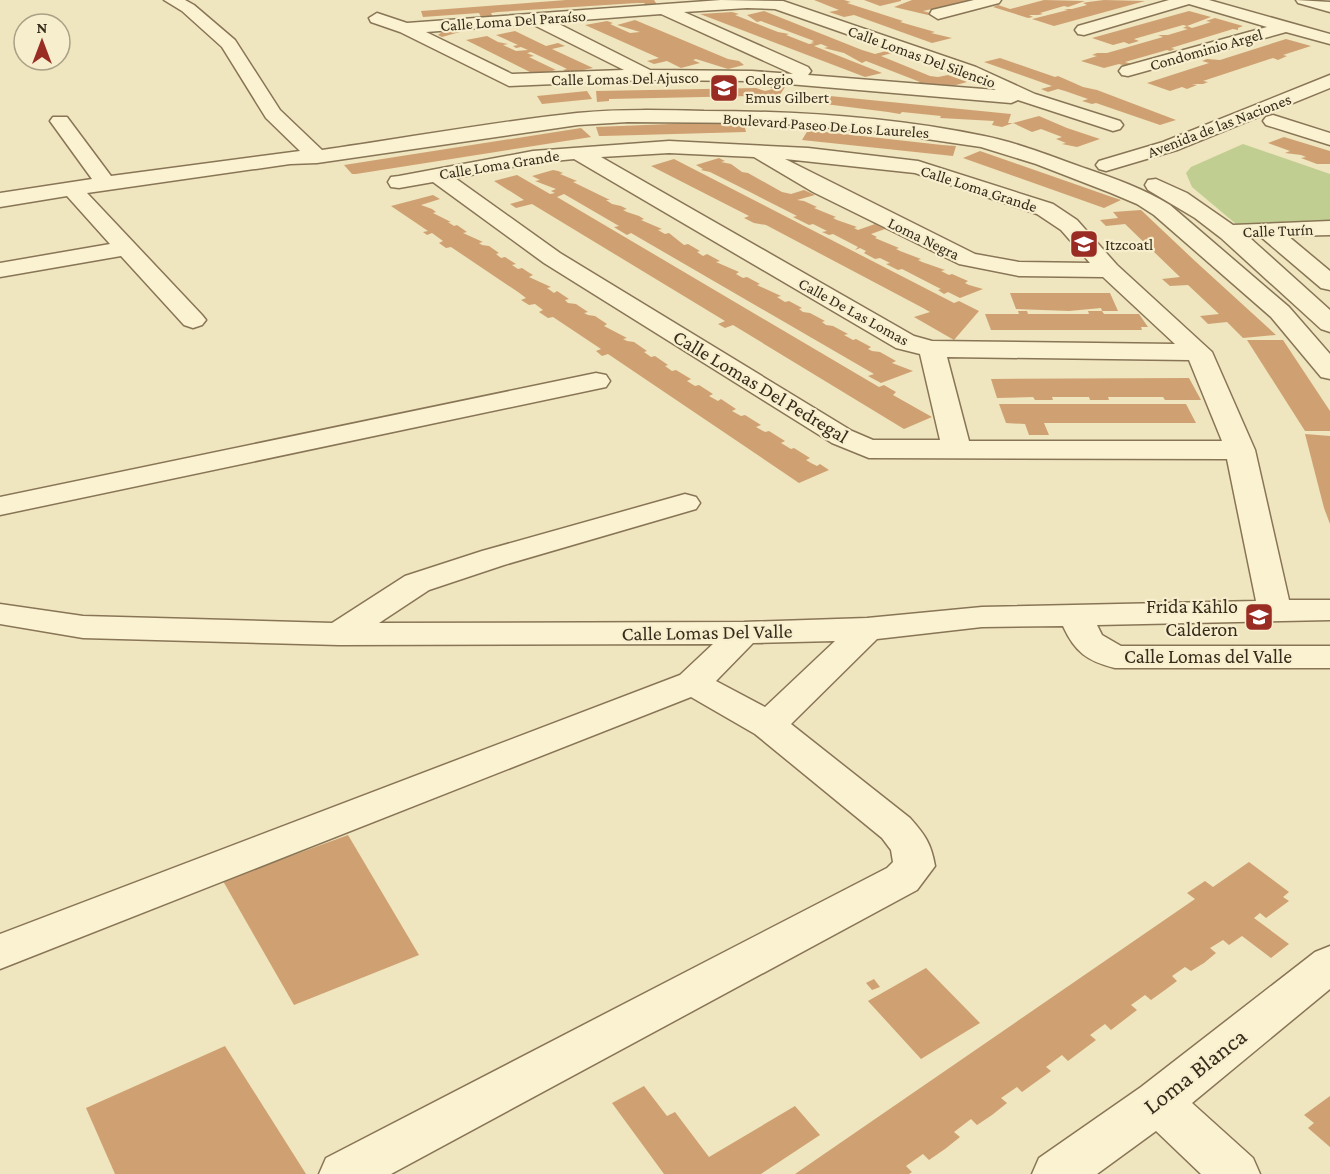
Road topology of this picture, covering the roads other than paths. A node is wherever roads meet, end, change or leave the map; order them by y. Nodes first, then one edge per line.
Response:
1 (172, 0) edge
2 (993, 0) edge
3 (1188, 0) edge
4 (1304, 0) edge
5 (764, 2) joint
6 (1330, 7) edge
7 (665, 10) junction
8 (938, 14) dead end
9 (377, 18) dead end
10 (536, 19) junction
11 (1285, 27) junction
12 (406, 28) junction
13 (1084, 30) dead end
14 (1330, 39) edge
15 (1128, 70) dead end
16 (647, 75) junction
17 (808, 78) junction
18 (1330, 81) edge
19 (1028, 98) junction
20 (1330, 101) edge
21 (802, 113) junction
22 (776, 115) junction
23 (60, 121) dead end
24 (1273, 121) junction
25 (1113, 125) dead end
26 (1330, 139) edge
27 (755, 151) junction
28 (578, 152) junction
29 (314, 153) junction
30 (1106, 165) junction
31 (436, 175) junction
32 (399, 182) dead end
33 (106, 183) junction
34 (1152, 183) junction
35 (72, 189) junction
36 (0, 200) edge
37 (1330, 228) edge
38 (1267, 231) junction
39 (1226, 232) junction
40 (126, 248) junction
41 (0, 270) edge
42 (1109, 270) junction
43 (1330, 283) edge
44 (193, 320) dead end
45 (1330, 324) edge
46 (932, 349) junction
47 (1199, 352) junction
48 (1330, 371) edge
49 (596, 381) dead end
50 (957, 449) junction
51 (1240, 450) junction
52 (685, 503) dead end
53 (0, 506) edge
54 (1330, 610) edge
55 (1275, 612) junction
56 (0, 614) edge
57 (1075, 614) junction
58 (867, 629) junction
59 (744, 633) junction
60 (339, 634) junction
61 (1330, 657) edge
62 (693, 684) junction
63 (768, 724) junction
64 (0, 952) edge
65 (1330, 964) edge
66 (1158, 1102) junction
67 (344, 1174) edge
68 (1057, 1174) edge
69 (1235, 1174) edge

1 - 29 street
2 - 8 street
3 - 11 street
3 - 13 street
4 - 6 street
5 - 7 street, Calle Loma Del Paraíso
5 - 19 street, Calle Lomas Del Silencio
7 - 10 street, Calle Loma Del Paraíso
7 - 17 street
9 - 12 street
10 - 12 street, Calle Loma Del Paraíso
10 - 16 street
11 - 14 street
11 - 15 street, Condominio Argel
12 - 16 street, Calle Lomas Del Ajusco
16 - 17 street, Calle Lomas Del Ajusco
17 - 19 street, Calle Lomas Del Ajusco
17 - 21 street
17 - 22 street
18 - 30 street, Avenida de las Naciones
19 - 25 street, Calle Lomas Del Silencio
20 - 24 street
21 - 22 street, Boulevard Paseo De Los Laureles
21 - 30 street, Boulevard Paseo De Los Laureles
21 - 48 street, Boulevard Paseo De Los Laureles
22 - 27 street
22 - 29 street, Boulevard Paseo De Los Laureles
23 - 33 street
24 - 26 street
24 - 34 street
27 - 28 street, Calle Loma Grande
27 - 42 street, Loma Negra
27 - 42 street, Calle Loma Grande
28 - 31 street, Calle Loma Grande
28 - 46 street, Calle De Las Lomas
29 - 33 street, Boulevard Paseo De Los Laureles
30 - 34 street, Boulevard Paseo De Los Laureles
31 - 32 street, Calle Loma Grande
31 - 50 street, Calle Lomas Del Pedregal
33 - 35 street, Boulevard Paseo De Los Laureles
34 - 39 street, Boulevard Paseo De Los Laureles
35 - 36 street, Boulevard Paseo De Los Laureles
35 - 40 street
37 - 38 street, Calle Turín
38 - 39 street, Calle Turín
38 - 43 street
39 - 45 street, Boulevard Paseo De Los Laureles
40 - 41 street
40 - 44 street
42 - 47 street, Calle Loma Grande
46 - 47 street, Calle De Las Lomas
46 - 50 street
47 - 51 street, Calle Loma Grande
49 - 53 street
50 - 51 street, Calle Lomas Del Pedregal
51 - 55 street, Calle Loma Grande
52 - 60 street
54 - 55 street
55 - 57 street
56 - 60 street, Calle Lomas Del Valle
57 - 58 street, Calle Lomas Del Valle
57 - 61 street, Calle Lomas del Valle
58 - 59 street, Calle Lomas Del Valle
58 - 63 street
59 - 60 street, Calle Lomas Del Valle
59 - 62 street
62 - 63 street
62 - 64 street
63 - 67 street
65 - 66 street, Loma Blanca
66 - 68 street, Loma Blanca
66 - 69 street

